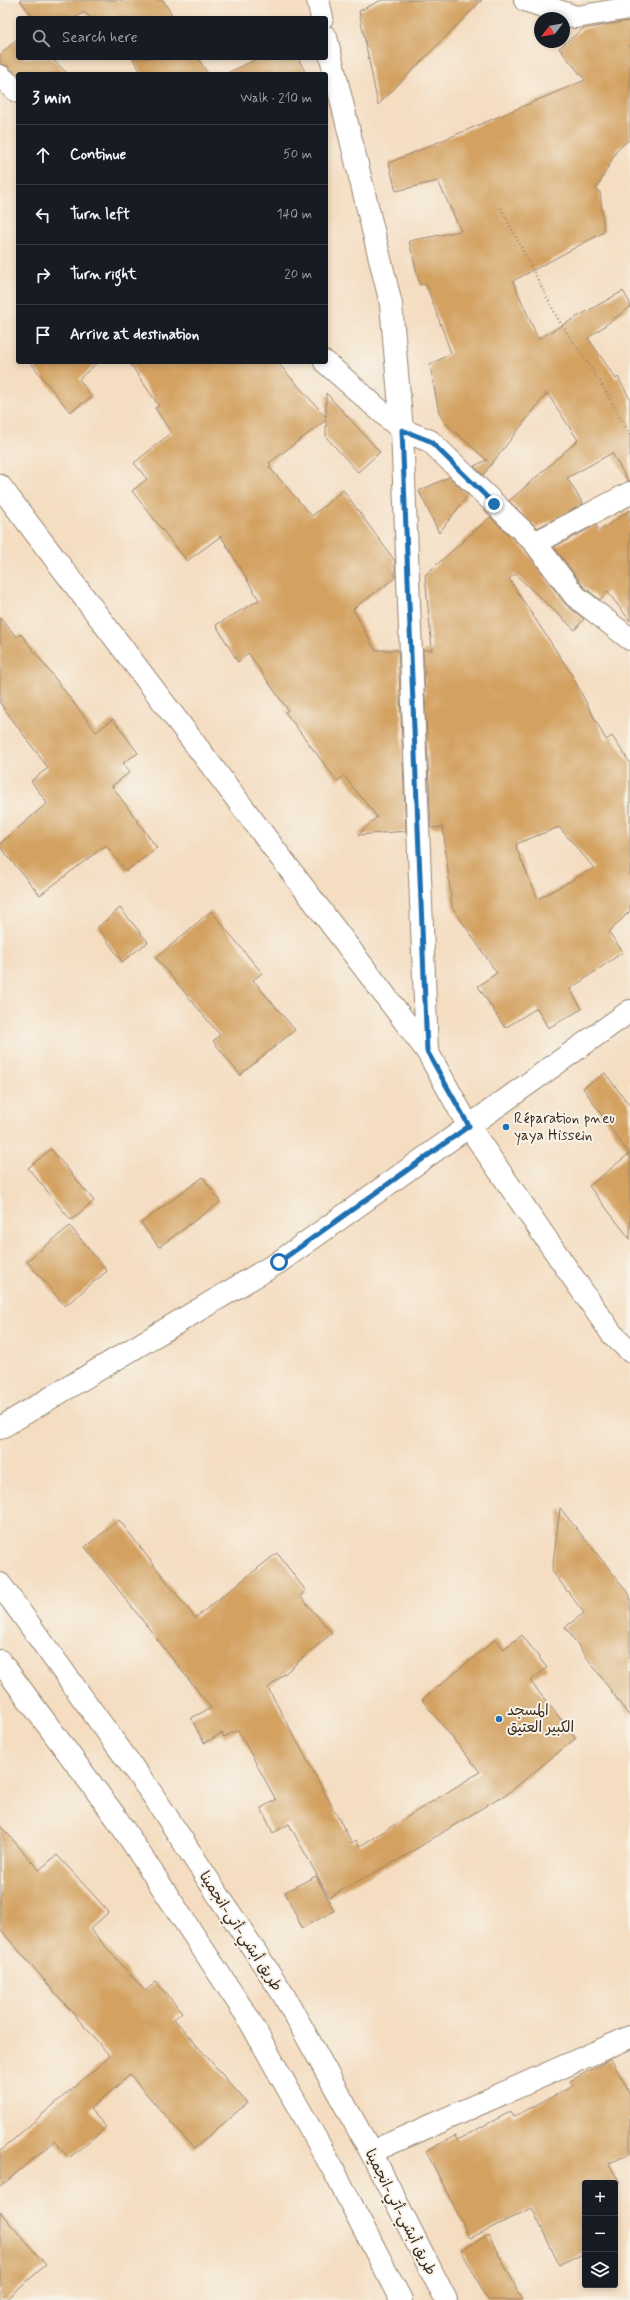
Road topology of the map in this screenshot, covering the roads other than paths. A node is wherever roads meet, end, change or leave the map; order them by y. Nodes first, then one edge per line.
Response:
1 (318, 0) edge
2 (525, 0) edge
3 (630, 8) edge
4 (322, 16) edge
5 (328, 45) edge
6 (0, 76) edge
7 (16, 90) edge
8 (327, 364) edge
9 (402, 430) junction
10 (0, 486) edge
11 (630, 493) edge
12 (535, 543) junction
13 (630, 639) edge
14 (630, 1011) edge
15 (427, 1051) junction
16 (469, 1126) junction
17 (630, 1351) edge
18 (0, 1428) edge
19 (0, 1584) edge
20 (0, 1661) edge
21 (630, 2038) edge
22 (371, 2152) junction
23 (401, 2300) edge
24 (446, 2300) edge

1 - 4 main road
2 - 3 main road
5 - 9 main road
6 - 7 main road
8 - 9 main road
9 - 12 main road
9 - 15 main road
10 - 15 main road
11 - 12 main road
12 - 13 main road
14 - 16 main road
15 - 16 main road
16 - 17 main road
16 - 18 main road
19 - 22 main road, طريق أبشي-أتي-انجمينا
20 - 23 main road
21 - 22 main road
22 - 24 main road, طريق أبشي-أتي-انجمينا

